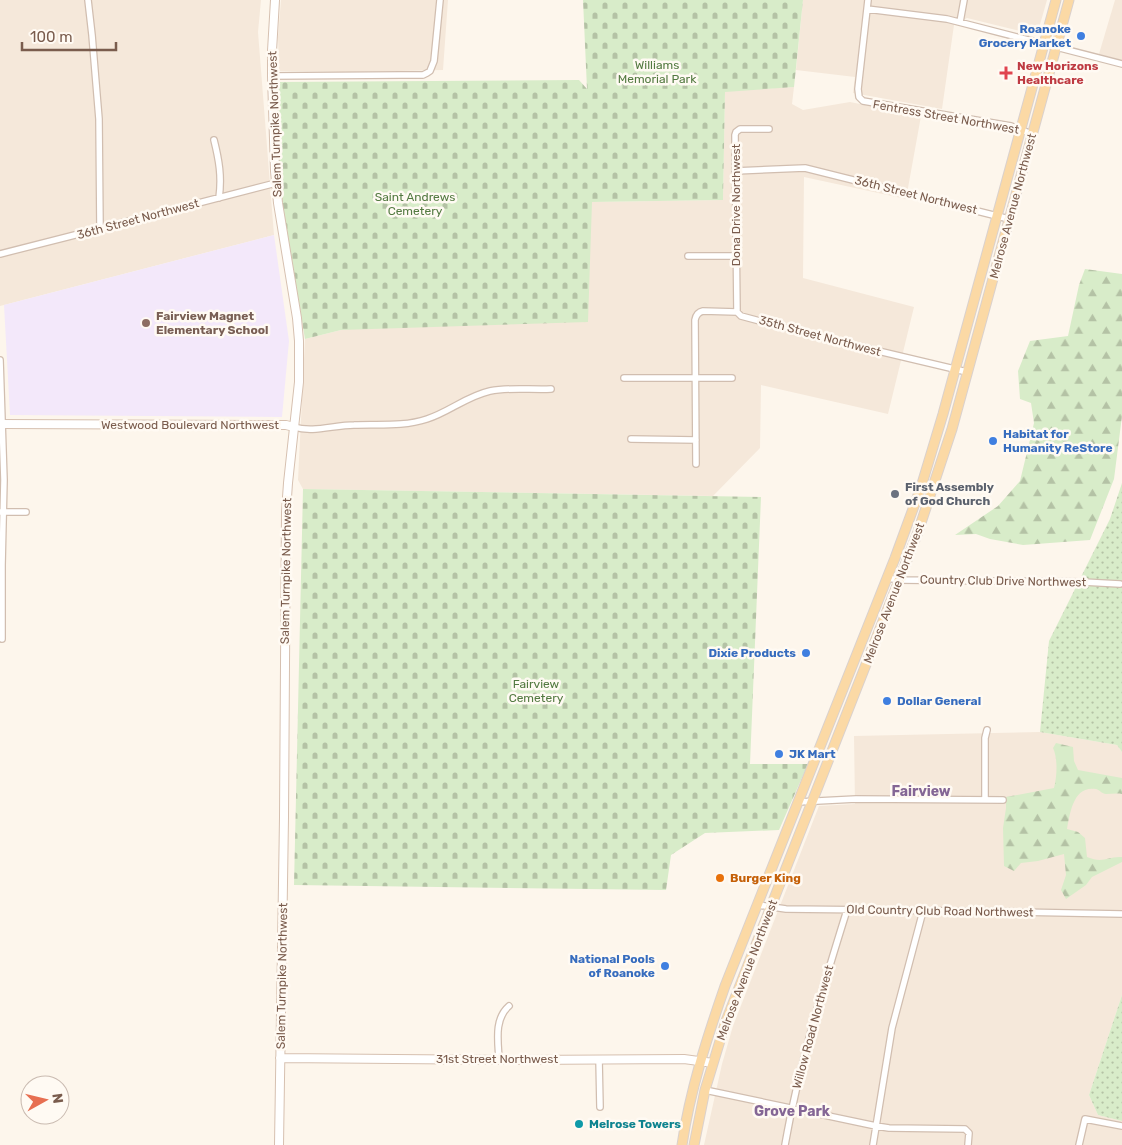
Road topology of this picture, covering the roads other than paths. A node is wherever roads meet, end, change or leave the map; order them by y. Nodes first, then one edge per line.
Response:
1 (88, 0) edge
2 (275, 0) edge
3 (440, 0) edge
4 (868, 0) edge
5 (964, 0) edge
6 (1056, 0) edge
7 (1069, 0) edge
8 (868, 9) junction
9 (960, 22) junction
10 (1044, 44) junction
11 (1056, 47) junction
12 (1122, 64) edge
13 (272, 76) junction
14 (769, 129) dead end
15 (1021, 129) junction
16 (1032, 134) junction
17 (214, 140) dead end
18 (735, 171) junction
19 (276, 183) junction
20 (219, 198) junction
21 (997, 215) junction
22 (1009, 219) junction
23 (100, 229) junction
24 (0, 254) edge
25 (688, 256) dead end
26 (736, 256) junction
27 (737, 312) junction
28 (0, 360) edge
29 (955, 370) junction
30 (967, 372) junction
31 (624, 378) dead end
32 (695, 378) junction
33 (732, 378) dead end
34 (552, 389) dead end
35 (1, 424) edge
36 (294, 427) junction
37 (631, 439) dead end
38 (696, 440) junction
39 (696, 464) dead end
40 (2, 512) edge
41 (26, 512) dead end
42 (887, 578) junction
43 (900, 580) junction
44 (1120, 584) dead end
45 (2, 639) dead end
46 (987, 730) dead end
47 (985, 800) junction
48 (1003, 800) dead end
49 (812, 801) junction
50 (798, 802) junction
51 (758, 905) junction
52 (770, 907) junction
53 (847, 910) junction
54 (923, 910) junction
55 (1122, 914) edge
56 (509, 1006) dead end
57 (280, 1058) junction
58 (499, 1059) junction
59 (600, 1059) junction
60 (701, 1060) junction
61 (713, 1063) junction
62 (705, 1090) junction
63 (600, 1107) dead end
64 (792, 1108) junction
65 (876, 1126) junction
66 (1122, 1126) edge
67 (279, 1145) edge
68 (682, 1145) edge
69 (694, 1145) edge
70 (785, 1145) edge
71 (873, 1145) edge
72 (968, 1145) edge
73 (1079, 1145) edge

1 - 23 street
2 - 13 street, Salem Turnpike Northwest
3 - 13 street
4 - 8 street
5 - 9 street
6 - 10 main road, Melrose Avenue Northwest
7 - 11 main road, Melrose Avenue Northwest
8 - 9 street
8 - 15 street, Fentress Street Northwest
9 - 10 street
10 - 11 street
10 - 15 main road, Melrose Avenue Northwest
11 - 12 street
11 - 16 main road, Melrose Avenue Northwest
13 - 19 street, Salem Turnpike Northwest
14 - 18 street, Dona Drive Northwest
15 - 16 street, Fentress Street Northwest
15 - 21 main road, Melrose Avenue Northwest
16 - 22 main road, Melrose Avenue Northwest
17 - 20 street
18 - 21 street, 36th Street Northwest
18 - 26 street, Dona Drive Northwest
19 - 20 street, 36th Street Northwest
19 - 36 street, Salem Turnpike Northwest
20 - 23 street, 36th Street Northwest
21 - 22 street, 36th Street Northwest
21 - 29 main road, Melrose Avenue Northwest
22 - 30 main road, Melrose Avenue Northwest
23 - 24 street, 36th Street Northwest
25 - 26 street
26 - 27 street, Dona Drive Northwest
27 - 29 street, 35th Street Northwest
27 - 32 street, 35th Street Northwest
28 - 35 street
29 - 30 street, 35th Street Northwest
29 - 42 main road, Melrose Avenue Northwest
30 - 43 main road, Melrose Avenue Northwest
31 - 32 street
32 - 33 street
32 - 38 street
34 - 36 street, Westwood Boulevard Northwest
35 - 36 street, Westwood Boulevard Northwest
35 - 40 street
36 - 57 street, Salem Turnpike Northwest
37 - 38 street
38 - 39 street
40 - 41 street
40 - 45 street
42 - 43 street, Country Club Drive Northwest
42 - 50 main road, Melrose Avenue Northwest
43 - 44 street, Country Club Drive Northwest
43 - 49 main road, Melrose Avenue Northwest
46 - 47 street
47 - 48 street
47 - 49 street
49 - 50 street
49 - 52 main road, Melrose Avenue Northwest
50 - 51 main road, Melrose Avenue Northwest
51 - 52 street, Old Country Club Road Northwest
51 - 60 main road, Melrose Avenue Northwest
52 - 53 street, Old Country Club Road Northwest
52 - 61 main road, Melrose Avenue Northwest
53 - 54 street, Old Country Club Road Northwest
53 - 64 street, Willow Road Northwest
54 - 55 street, Old Country Club Road Northwest
54 - 65 street
56 - 58 street
57 - 58 street, 31st Street Northwest
57 - 67 street, Salem Turnpike Northwest
58 - 59 street, 31st Street Northwest
59 - 60 street, 31st Street Northwest
59 - 63 street
60 - 61 street, 31st Street Northwest
60 - 68 main road, Melrose Avenue Northwest
61 - 62 main road, Melrose Avenue Northwest
62 - 64 street
62 - 69 main road, Melrose Avenue Northwest
64 - 65 street
64 - 70 street, Willow Road Northwest
65 - 71 street
65 - 72 street
66 - 73 street

